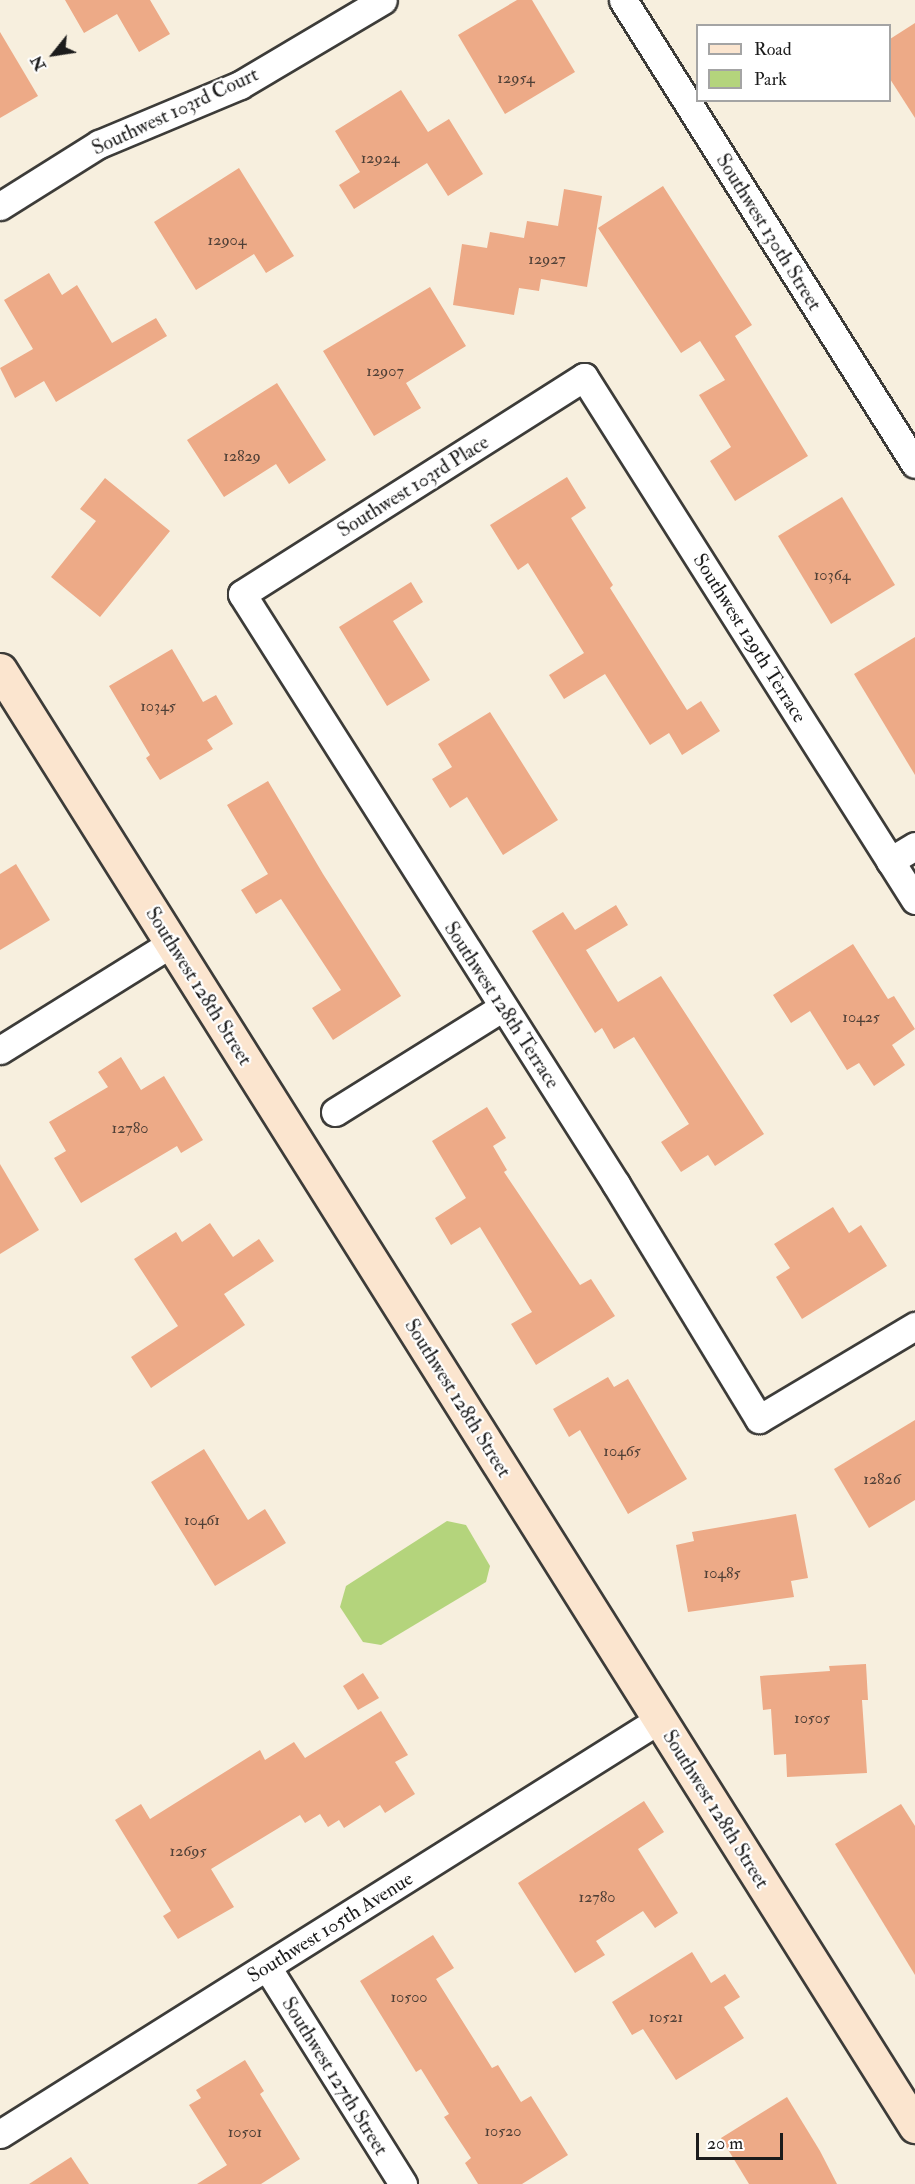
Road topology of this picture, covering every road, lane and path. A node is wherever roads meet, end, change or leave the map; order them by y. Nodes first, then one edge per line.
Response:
1 (383, 0) edge
2 (623, 0) edge
3 (0, 206) edge
4 (584, 377) joint
5 (915, 464) edge
6 (242, 594) joint
7 (0, 670) edge
8 (915, 846) edge
9 (891, 861) junction
10 (915, 900) edge
11 (172, 943) junction
12 (503, 1007) junction
13 (0, 1050) edge
14 (335, 1112) dead end
15 (915, 1326) edge
16 (660, 1719) junction
17 (267, 1967) junction
18 (915, 2126) edge
19 (0, 2133) edge
20 (403, 2184) edge

1 - 3 street, Southwest 103rd Court
2 - 5 street, Southwest 130th Street
4 - 6 street, Southwest 103rd Place
4 - 9 street, Southwest 129th Terrace
6 - 12 street, Southwest 128th Terrace
7 - 11 street, Southwest 128th Street
8 - 9 street
9 - 10 street, Southwest 129th Terrace
11 - 13 street
11 - 16 street, Southwest 128th Street
12 - 14 street
12 - 15 street, Southwest 128th Terrace
16 - 17 street, Southwest 105th Avenue
16 - 18 street, Southwest 128th Street
17 - 19 street, Southwest 105th Avenue
17 - 20 street, Southwest 127th Street

